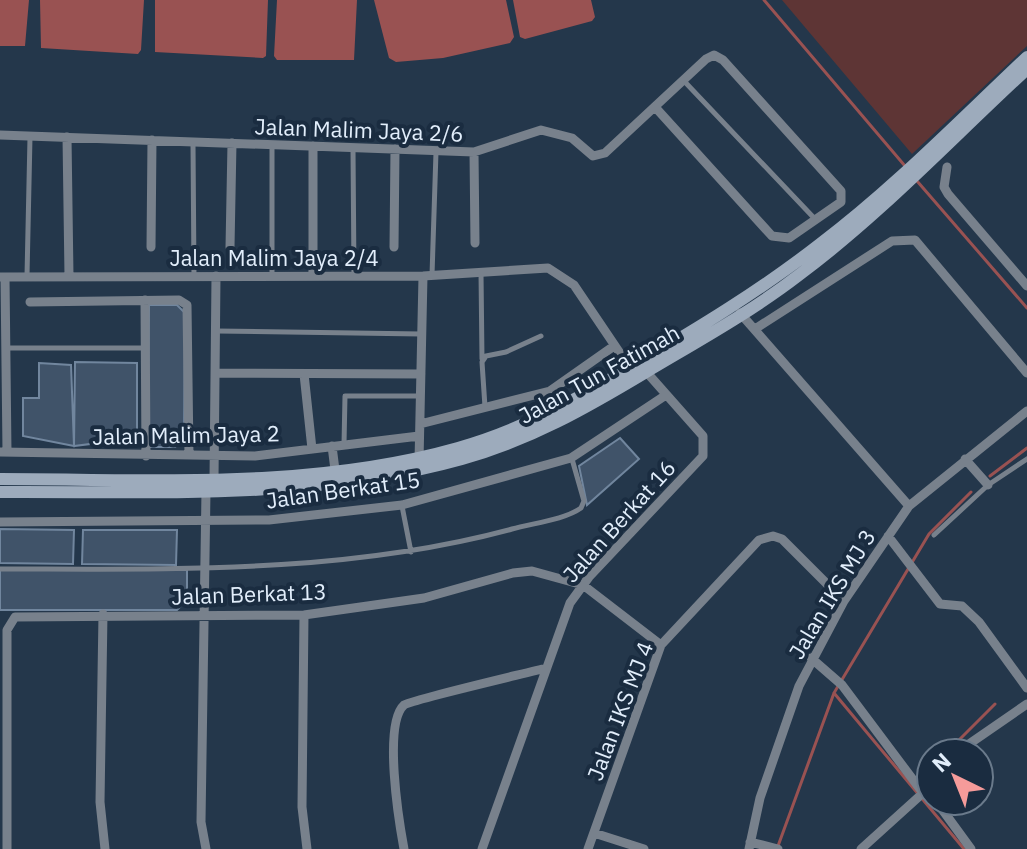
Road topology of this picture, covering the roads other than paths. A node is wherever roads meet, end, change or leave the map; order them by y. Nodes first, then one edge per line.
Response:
1 (1027, 57) edge
2 (1025, 75) edge
3 (684, 80) junction
4 (655, 107) junction
5 (0, 135) edge
6 (30, 136) junction
7 (67, 137) junction
8 (152, 140) junction
9 (193, 142) junction
10 (232, 143) junction
11 (272, 145) junction
12 (313, 146) junction
13 (353, 148) junction
14 (395, 149) junction
15 (436, 151) junction
16 (474, 152) junction
17 (921, 163) junction
18 (947, 167) dead end
19 (816, 220) junction
20 (475, 243) dead end
21 (151, 247) dead end
22 (230, 247) dead end
23 (394, 247) dead end
24 (548, 268) joint
25 (481, 272) junction
26 (427, 275) junction
27 (27, 276) junction
28 (69, 276) junction
29 (194, 276) junction
30 (216, 276) junction
31 (272, 276) junction
32 (313, 276) junction
33 (354, 276) junction
34 (2, 277) edge
35 (1027, 286) edge
36 (145, 300) junction
37 (3, 302) edge
38 (30, 302) dead end
39 (738, 311) junction
40 (755, 329) junction
41 (216, 331) junction
42 (421, 334) junction
43 (541, 336) dead end
44 (614, 346) junction
45 (6, 348) junction
46 (145, 348) junction
47 (482, 362) junction
48 (638, 368) junction
49 (215, 373) junction
50 (1027, 373) edge
51 (304, 374) junction
52 (421, 374) junction
53 (666, 395) junction
54 (420, 396) junction
55 (485, 408) junction
56 (1027, 411) edge
57 (420, 424) junction
58 (419, 436) junction
59 (344, 445) junction
60 (332, 446) junction
61 (312, 449) junction
62 (3, 452) edge
63 (189, 455) junction
64 (214, 455) junction
65 (146, 456) junction
66 (571, 458) junction
67 (965, 459) junction
68 (1027, 459) edge
69 (420, 463) junction
70 (335, 470) junction
71 (0, 479) edge
72 (214, 479) junction
73 (988, 485) junction
74 (206, 491) junction
75 (0, 492) edge
76 (402, 505) junction
77 (909, 506) junction
78 (206, 519) junction
79 (0, 522) edge
80 (934, 535) dead end
81 (888, 536) junction
82 (411, 552) junction
83 (0, 569) edge
84 (205, 569) junction
85 (583, 585) junction
86 (844, 601) junction
87 (103, 614) junction
88 (204, 615) junction
89 (304, 615) junction
90 (661, 645) junction
91 (811, 658) junction
92 (546, 668) junction
93 (1027, 688) edge
94 (1027, 704) edge
95 (979, 737) edge
96 (915, 772) edge
97 (915, 800) edge
98 (948, 817) edge
99 (594, 833) junction
100 (749, 846) edge
101 (774, 847) edge
102 (7, 849) edge
103 (105, 849) edge
104 (206, 849) edge
105 (307, 849) edge
106 (404, 849) edge
107 (482, 849) edge
108 (588, 849) edge
109 (644, 849) edge
110 (861, 849) edge
111 (971, 849) edge

1 - 17 main road, Jalan Tun Fatimah
2 - 17 main road, Jalan Tun Fatimah
3 - 4 street, Jalan Malim Jaya 2/6
3 - 19 lane
3 - 19 street, Jalan Malim Jaya 2/6
4 - 16 street, Jalan Malim Jaya 2/6
4 - 19 street
5 - 6 street, Jalan Malim Jaya 2/6
6 - 7 street, Jalan Malim Jaya 2/6
6 - 27 lane
7 - 8 street, Jalan Malim Jaya 2/6
7 - 28 street
8 - 9 street, Jalan Malim Jaya 2/6
8 - 21 street
9 - 10 street, Jalan Malim Jaya 2/6
9 - 29 lane
10 - 11 street, Jalan Malim Jaya 2/6
10 - 22 street
11 - 12 street, Jalan Malim Jaya 2/6
11 - 31 lane
12 - 13 street, Jalan Malim Jaya 2/6
12 - 32 street
13 - 14 street, Jalan Malim Jaya 2/6
13 - 33 lane
14 - 15 street, Jalan Malim Jaya 2/6
14 - 23 street
15 - 16 street, Jalan Malim Jaya 2/6
15 - 26 lane
16 - 20 street
17 - 39 main road, Jalan Tun Fatimah
18 - 35 street
24 - 25 street, Jalan Malim Jaya 2/4
24 - 44 street, Jalan Berkat 16
25 - 26 street, Jalan Malim Jaya 2/4
25 - 47 lane
26 - 33 street, Jalan Malim Jaya 2/4
26 - 42 street
27 - 28 street, Jalan Malim Jaya 2/4
27 - 34 street, Jalan Malim Jaya 2/4
28 - 29 street, Jalan Malim Jaya 2/4
29 - 30 street, Jalan Malim Jaya 2/4
30 - 31 street, Jalan Malim Jaya 2/4
30 - 41 street
31 - 32 street, Jalan Malim Jaya 2/4
32 - 33 street, Jalan Malim Jaya 2/4
34 - 37 street
36 - 38 street
36 - 46 street
36 - 63 street
37 - 45 street
39 - 40 street
39 - 48 main road, Jalan Tun Fatimah
40 - 50 street
40 - 77 street
41 - 42 lane
41 - 49 street
42 - 52 street
43 - 47 lane
44 - 48 street, Jalan Berkat 16
44 - 55 street
45 - 46 lane
45 - 62 street
46 - 65 street
47 - 55 lane
48 - 53 street, Jalan Berkat 16
48 - 69 main road, Jalan Tun Fatimah
49 - 51 street
49 - 64 street
51 - 52 street
51 - 61 street
52 - 54 street
53 - 66 street, Jalan Berkat 15
53 - 85 street, Jalan Berkat 16
54 - 57 street
54 - 59 lane
55 - 57 street
56 - 67 street, Jalan IKS MJ 3
57 - 58 street
58 - 59 street, Jalan Malim Jaya 2
58 - 69 street
59 - 60 street, Jalan Malim Jaya 2
60 - 61 street, Jalan Malim Jaya 2
60 - 70 street
61 - 64 street, Jalan Malim Jaya 2
62 - 65 street, Jalan Malim Jaya 2
63 - 64 street, Jalan Malim Jaya 2
63 - 65 street, Jalan Malim Jaya 2
64 - 72 street
66 - 76 street, Jalan Berkat 15
66 - 82 lane
67 - 73 street
67 - 77 street, Jalan IKS MJ 3
68 - 73 lane
69 - 70 main road, Jalan Tun Fatimah
69 - 74 main road, Jalan Tun Fatimah
70 - 72 main road, Jalan Tun Fatimah
71 - 72 main road, Jalan Tun Fatimah
73 - 80 lane
74 - 75 main road, Jalan Tun Fatimah
74 - 78 street
76 - 78 street, Jalan Berkat 15
76 - 82 lane
77 - 81 street, Jalan IKS MJ 3
78 - 79 street, Jalan Berkat 15
78 - 84 street
81 - 86 street, Jalan IKS MJ 3
81 - 93 street
82 - 84 lane
83 - 84 lane
84 - 88 street
85 - 89 street, Jalan Berkat 13
85 - 90 street
85 - 92 street, Jalan Berkat 16
86 - 90 street, Jalan IKS MJ 4
86 - 91 street, Jalan IKS MJ 3
87 - 88 street, Jalan Berkat 13
87 - 102 street, Jalan Berkat 13
87 - 103 street
88 - 89 street, Jalan Berkat 13
88 - 104 street
89 - 105 street
90 - 99 street, Jalan IKS MJ 4
91 - 96 street
91 - 100 street, Jalan IKS MJ 3
92 - 106 street
92 - 107 street, Jalan Berkat 16
94 - 95 street
97 - 110 street
98 - 111 street
99 - 108 street, Jalan IKS MJ 4
99 - 109 street
100 - 101 street

